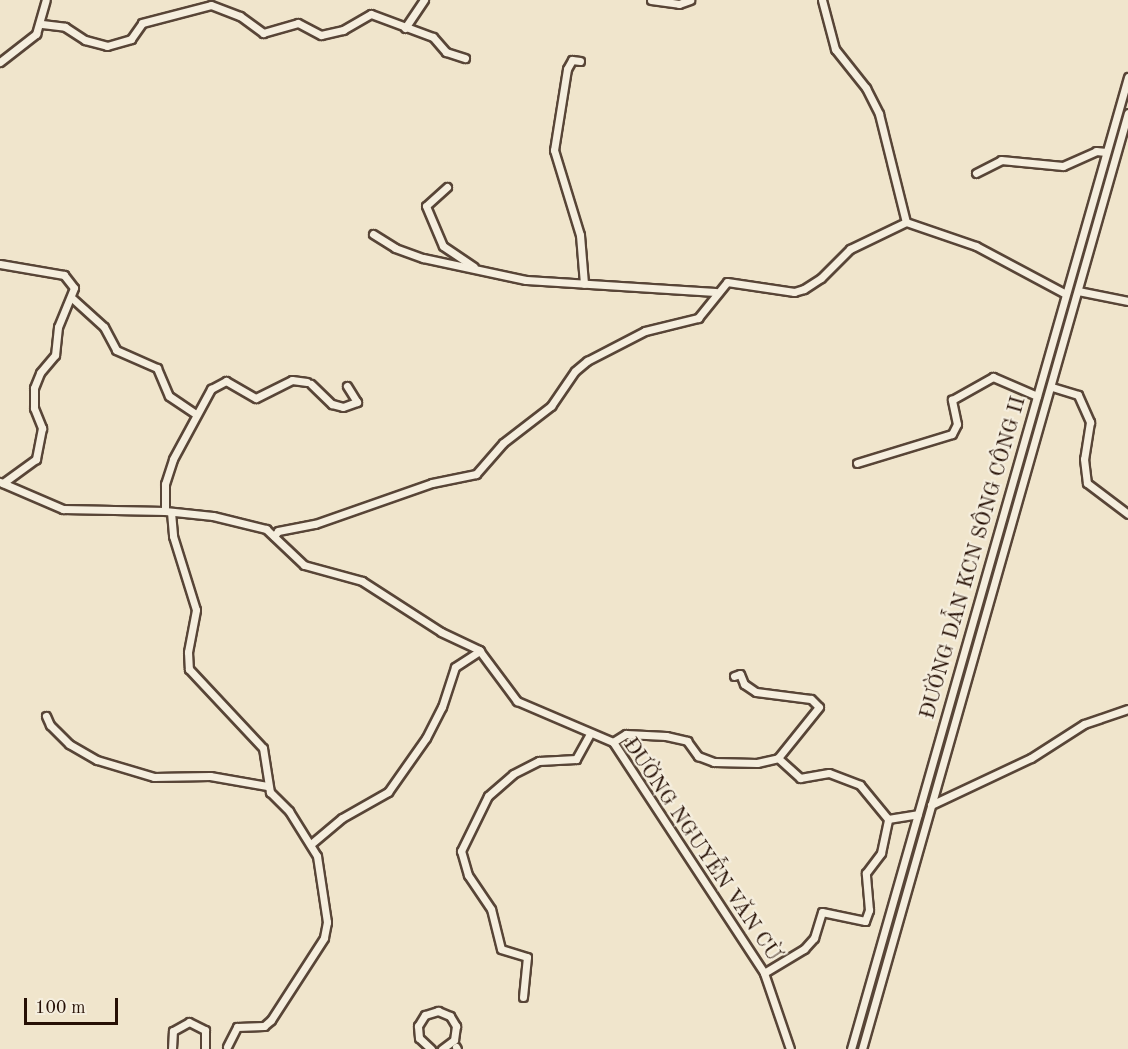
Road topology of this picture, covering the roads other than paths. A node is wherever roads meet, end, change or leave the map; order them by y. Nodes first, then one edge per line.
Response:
1 (46, 0) edge
2 (424, 0) edge
3 (651, 0) edge
4 (690, 0) edge
5 (822, 0) edge
6 (42, 24) junction
7 (405, 28) junction
8 (465, 58) dead end
9 (580, 61) dead end
10 (0, 62) edge
11 (1128, 77) edge
12 (1128, 113) edge
13 (1106, 152) junction
14 (976, 173) dead end
15 (1098, 180) junction
16 (1108, 183) junction
17 (447, 187) dead end
18 (906, 222) junction
19 (373, 234) dead end
20 (0, 264) edge
21 (480, 271) junction
22 (584, 284) junction
23 (1078, 291) junction
24 (716, 292) junction
25 (1064, 293) junction
26 (72, 298) junction
27 (1128, 301) edge
28 (347, 386) dead end
29 (1052, 387) junction
30 (1037, 396) junction
31 (196, 414) junction
32 (857, 464) dead end
33 (2, 482) edge
34 (168, 512) junction
35 (1128, 514) edge
36 (274, 536) junction
37 (480, 651) junction
38 (734, 676) dead end
39 (1128, 709) edge
40 (46, 716) dead end
41 (944, 726) junction
42 (955, 730) junction
43 (590, 734) junction
44 (613, 742) junction
45 (778, 758) junction
46 (267, 786) junction
47 (931, 805) junction
48 (918, 814) junction
49 (888, 819) junction
50 (311, 844) junction
51 (764, 973) junction
52 (523, 997) dead end
53 (456, 1026) junction
54 (227, 1047) dead end
55 (456, 1048) edge
56 (172, 1049) edge
57 (205, 1049) edge
58 (431, 1049) edge
59 (442, 1049) edge
60 (790, 1049) edge
61 (851, 1049) edge
62 (862, 1049) edge

1 - 6 street
2 - 7 street
3 - 4 street
5 - 18 street
6 - 7 street
6 - 10 street
7 - 8 street
9 - 22 street
11 - 13 street, ĐƯỜNG DẪN KCN SÔNG CÔNG II
12 - 16 street, ĐƯỜNG DẪN KCN SÔNG CÔNG II
13 - 14 street
13 - 15 street, ĐƯỜNG DẪN KCN SÔNG CÔNG II
15 - 16 street
15 - 25 street, ĐƯỜNG DẪN KCN SÔNG CÔNG II
16 - 23 street, ĐƯỜNG DẪN KCN SÔNG CÔNG II
17 - 21 street
18 - 24 street
18 - 25 street
19 - 21 street
20 - 26 street
21 - 22 street
22 - 24 street
23 - 27 street
23 - 29 street, ĐƯỜNG DẪN KCN SÔNG CÔNG II
24 - 36 street
25 - 30 street, ĐƯỜNG DẪN KCN SÔNG CÔNG II
26 - 31 street
26 - 33 street
28 - 31 street
29 - 35 street
29 - 42 street, ĐƯỜNG DẪN KCN SÔNG CÔNG II
30 - 32 street
30 - 41 street, ĐƯỜNG DẪN KCN SÔNG CÔNG II
31 - 34 street
33 - 34 street, ĐƯỜNG NGUYỄN VĂN CỪ
34 - 36 street, ĐƯỜNG NGUYỄN VĂN CỪ
34 - 46 street
36 - 37 street, ĐƯỜNG NGUYỄN VĂN CỪ
37 - 43 street, ĐƯỜNG NGUYỄN VĂN CỪ
37 - 50 street
38 - 45 street
39 - 47 street
40 - 46 street
41 - 42 street
41 - 48 street, ĐƯỜNG DẪN KCN SÔNG CÔNG II
42 - 47 street, ĐƯỜNG DẪN KCN SÔNG CÔNG II
43 - 44 street, ĐƯỜNG NGUYỄN VĂN CỪ
43 - 52 street
44 - 45 street
44 - 51 street, ĐƯỜNG NGUYỄN VĂN CỪ
45 - 49 street
46 - 50 street
47 - 62 street, ĐƯỜNG DẪN KCN SÔNG CÔNG II
48 - 49 street
48 - 61 street, ĐƯỜNG DẪN KCN SÔNG CÔNG II
49 - 51 street
50 - 54 street
51 - 60 street, ĐƯỜNG NGUYỄN VĂN CỪ
53 - 55 street
53 - 58 street
53 - 59 street
56 - 57 street

